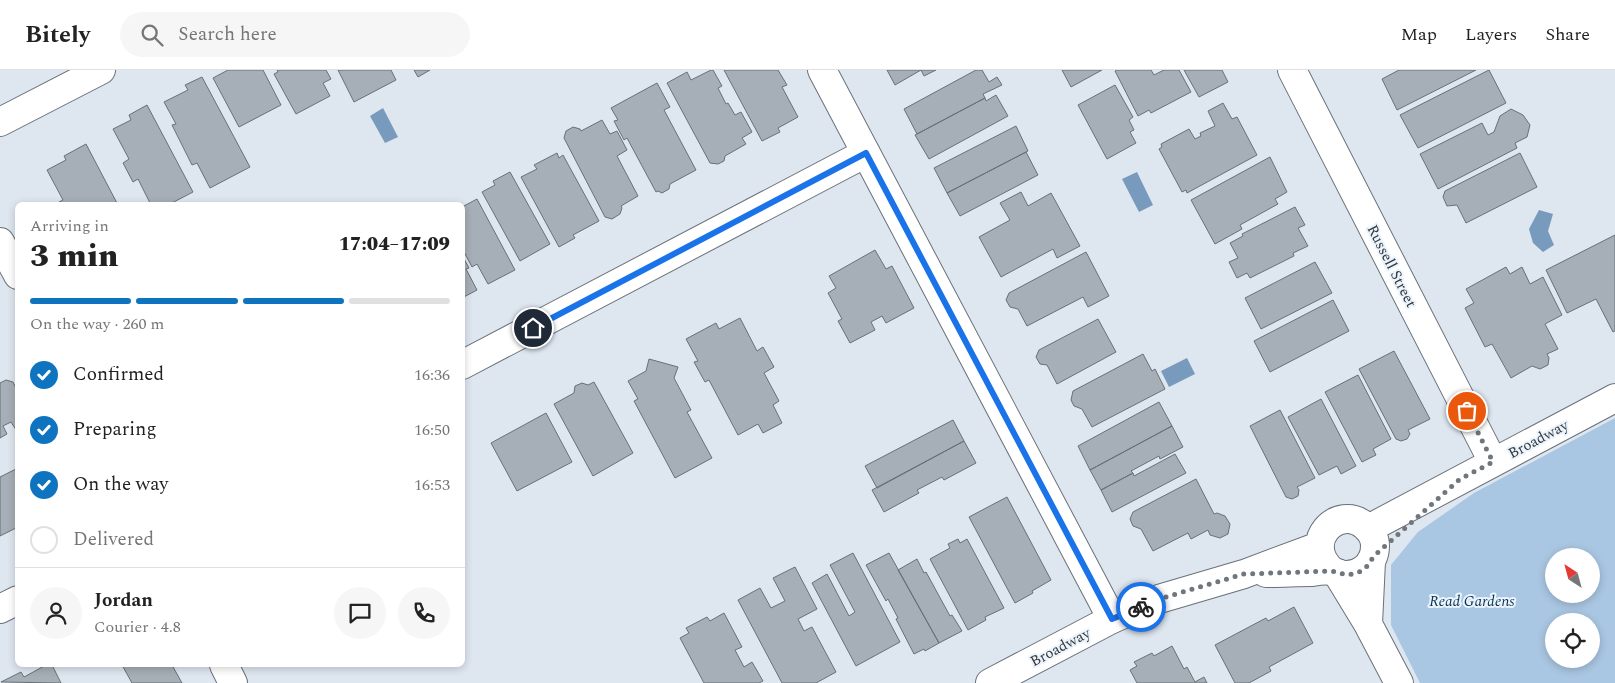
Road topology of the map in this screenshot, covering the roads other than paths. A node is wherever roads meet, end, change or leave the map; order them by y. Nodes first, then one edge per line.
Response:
1 (101, 70) edge
2 (822, 70) edge
3 (1292, 70) edge
4 (0, 122) edge
5 (866, 153) junction
6 (0, 242) edge
7 (15, 270) edge
8 (465, 363) edge
9 (1615, 398) edge
10 (1493, 462) junction
11 (1460, 479) junction
12 (1368, 529) junction
13 (1319, 546) junction
14 (1372, 559) junction
15 (1335, 572) junction
16 (1244, 574) junction
17 (15, 602) edge
18 (0, 609) edge
19 (1112, 619) junction
20 (1368, 624) junction
21 (225, 667) edge
22 (233, 683) edge
23 (990, 683) edge
24 (1399, 683) edge

1 - 4 street
2 - 5 street
3 - 10 street, Russell Street
5 - 8 street
5 - 19 street
6 - 7 street
9 - 10 street, Broadway
10 - 11 street, Broadway
11 - 12 street, Broadway
11 - 14 street, Broadway
12 - 13 street
12 - 14 street
13 - 15 street
13 - 16 street, Broadway
14 - 15 street, Broadway
14 - 20 street
15 - 16 street, Broadway
15 - 20 street
16 - 19 street, Broadway
17 - 18 street
19 - 23 street, Broadway
20 - 24 street
21 - 22 street

